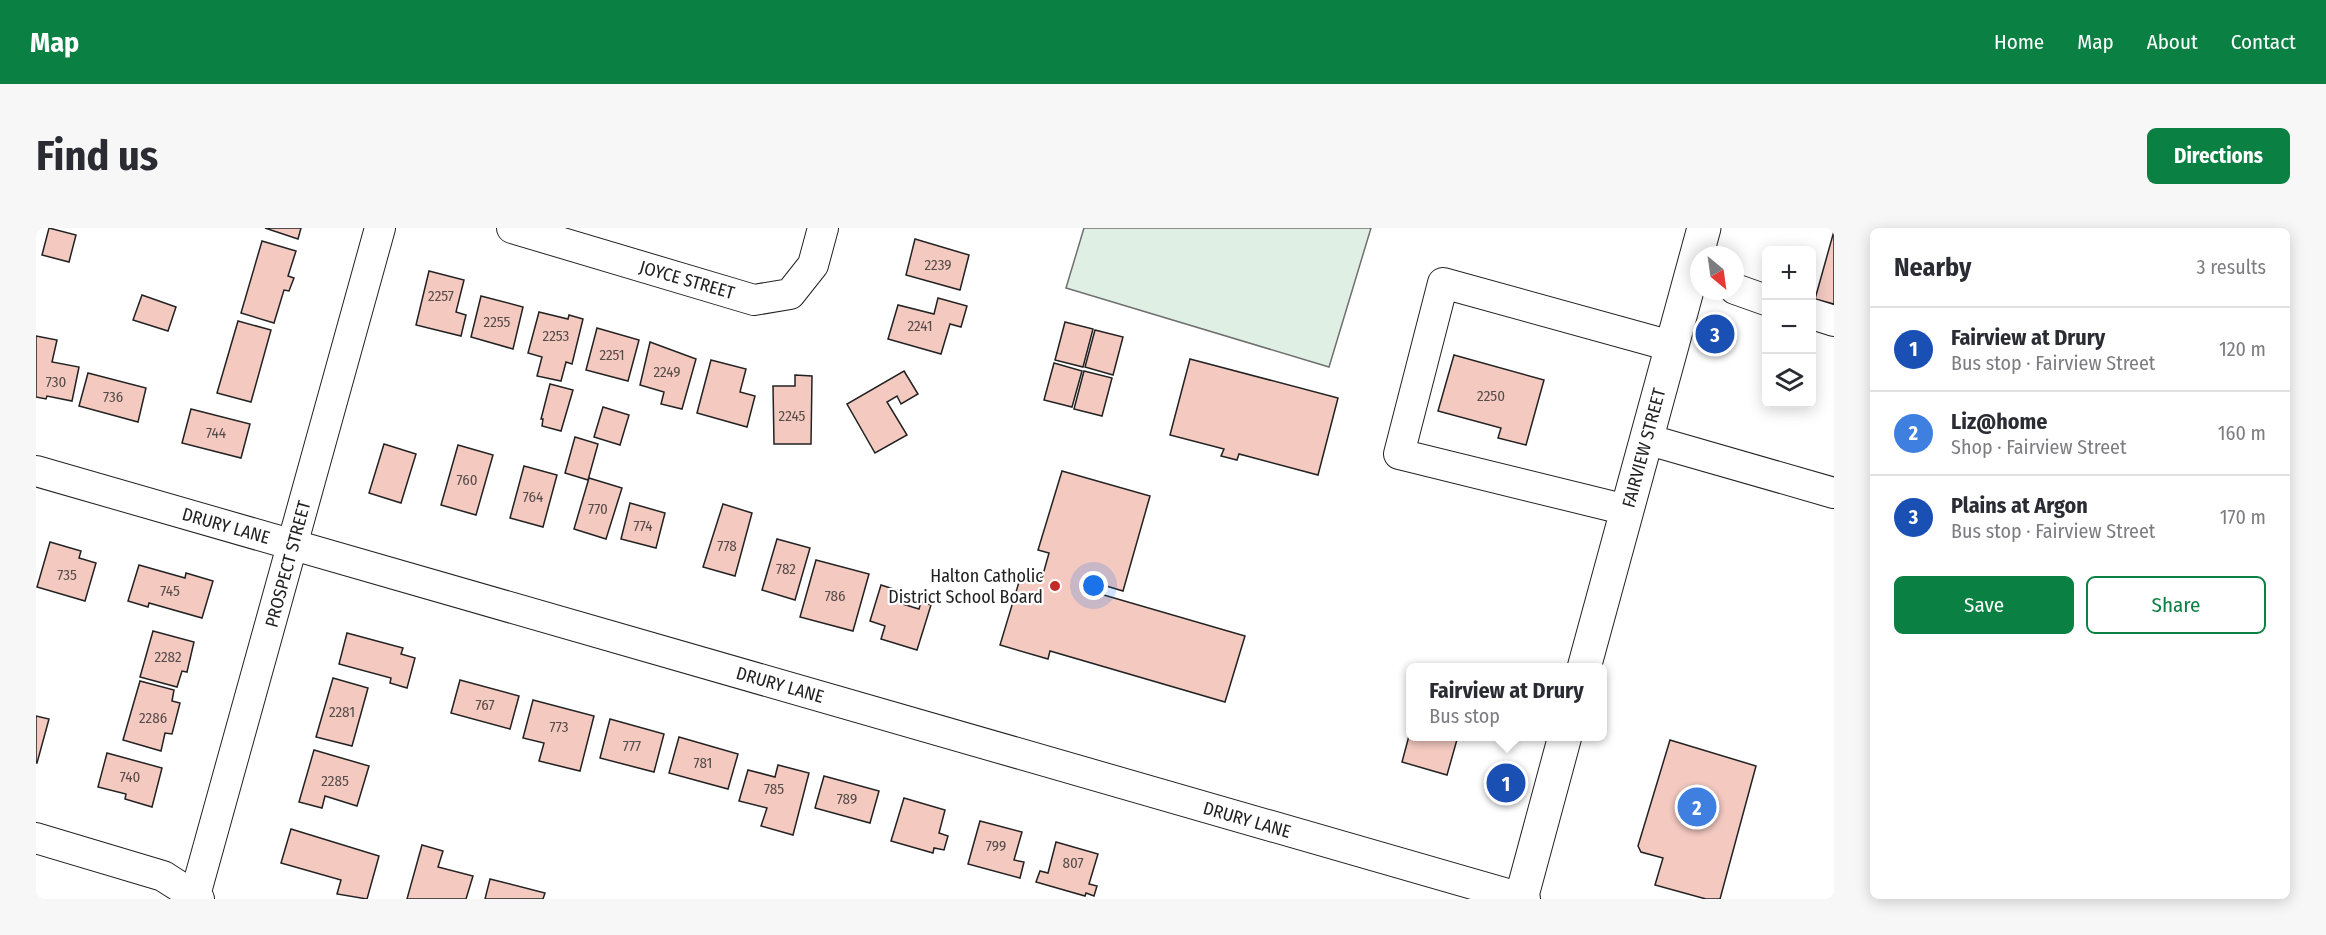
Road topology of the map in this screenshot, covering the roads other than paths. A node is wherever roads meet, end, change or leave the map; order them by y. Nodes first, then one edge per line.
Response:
1 (380, 228) edge
2 (512, 228) edge
3 (822, 228) edge
4 (1704, 228) edge
5 (1701, 246) edge
6 (1690, 291) edge
7 (1744, 292) edge
8 (1762, 298) edge
9 (1816, 315) edge
10 (1834, 321) edge
11 (1671, 346) junction
12 (1646, 439) junction
13 (36, 471) edge
14 (1834, 493) edge
15 (1627, 510) junction
16 (294, 546) junction
17 (1585, 663) edge
18 (1564, 741) edge
19 (36, 838) edge
20 (196, 898) edge
21 (1523, 899) edge

1 - 16 street, PROSPECT STREET
2 - 3 street, JOYCE STREET
4 - 5 main road, FAIRVIEW STREET
6 - 11 main road, FAIRVIEW STREET
7 - 8 street
9 - 10 street
11 - 12 main road, FAIRVIEW STREET
11 - 15 street
12 - 14 street
12 - 15 main road, FAIRVIEW STREET
13 - 16 street, DRURY LANE
15 - 17 main road, FAIRVIEW STREET
16 - 20 street, PROSPECT STREET
16 - 21 street, DRURY LANE
18 - 21 main road
19 - 20 street

